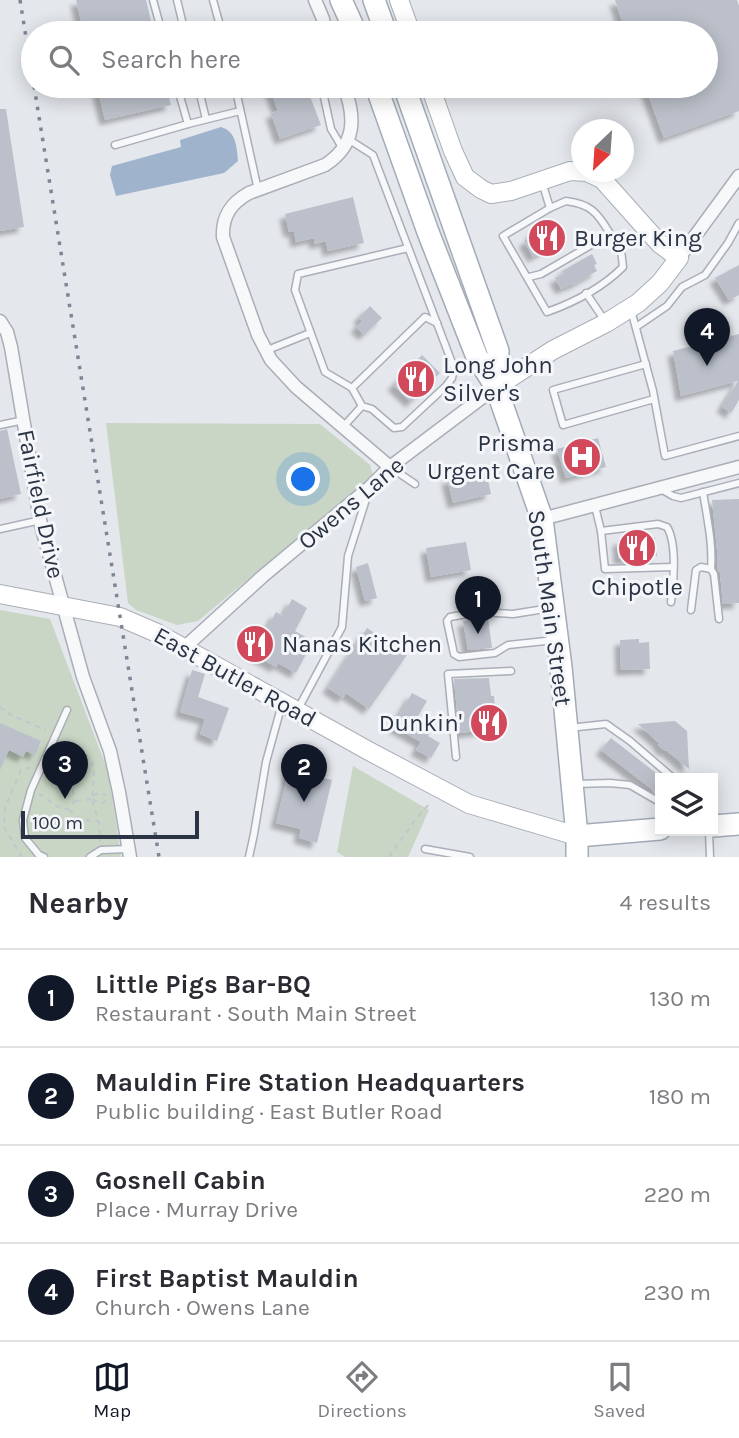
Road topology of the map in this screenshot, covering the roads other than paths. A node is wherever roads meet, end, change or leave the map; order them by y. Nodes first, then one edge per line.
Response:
1 (153, 0) edge
2 (177, 0) edge
3 (213, 0) edge
4 (316, 0) edge
5 (341, 0) edge
6 (348, 0) edge
7 (374, 0) edge
8 (399, 0) edge
9 (159, 21) edge
10 (182, 21) edge
11 (219, 21) edge
12 (323, 21) edge
13 (351, 21) edge
14 (354, 21) edge
15 (382, 21) edge
16 (407, 21) edge
17 (180, 98) edge
18 (201, 98) edge
19 (237, 98) edge
20 (325, 98) edge
21 (349, 98) edge
22 (380, 98) edge
23 (408, 98) edge
24 (434, 98) edge
25 (240, 111) junction
26 (206, 119) junction
27 (188, 124) junction
28 (346, 144) junction
29 (115, 145) dead end
30 (541, 180) junction
31 (737, 183) edge
32 (258, 190) junction
33 (550, 208) junction
34 (739, 223) edge
35 (610, 234) junction
36 (408, 248) junction
37 (679, 258) junction
38 (529, 277) junction
39 (586, 293) junction
40 (631, 308) junction
41 (0, 321) edge
42 (437, 323) junction
43 (606, 323) junction
44 (636, 327) junction
45 (310, 333) junction
46 (265, 351) junction
47 (646, 364) junction
48 (496, 387) junction
49 (352, 388) junction
50 (654, 399) junction
51 (362, 406) junction
52 (24, 419) junction
53 (0, 425) edge
54 (343, 427) junction
55 (739, 436) edge
56 (390, 467) junction
57 (739, 467) edge
58 (739, 483) edge
59 (415, 484) dead end
60 (370, 487) junction
61 (660, 488) junction
62 (703, 492) junction
63 (595, 506) junction
64 (542, 519) junction
65 (41, 520) junction
66 (0, 529) edge
67 (601, 531) junction
68 (673, 567) junction
69 (711, 569) junction
70 (0, 594) edge
71 (671, 602) dead end
72 (64, 606) junction
73 (553, 608) junction
74 (691, 610) dead end
75 (719, 619) dead end
76 (558, 640) junction
77 (184, 648) junction
78 (511, 671) dead end
79 (290, 707) junction
80 (67, 710) dead end
81 (567, 728) junction
82 (456, 757) dead end
83 (667, 773) edge
84 (572, 784) junction
85 (655, 799) edge
86 (739, 824) edge
87 (718, 826) edge
88 (655, 831) edge
89 (709, 836) edge
90 (577, 846) edge
91 (425, 849) dead end
92 (129, 855) edge
93 (44, 857) edge
94 (90, 857) edge
95 (249, 857) edge
96 (470, 857) edge
97 (710, 857) edge

1 - 9 lane
2 - 10 lane
3 - 11 lane
4 - 12 street
5 - 13 main road
6 - 14 main road
7 - 15 main road
8 - 16 street
17 - 27 lane
18 - 26 lane
19 - 25 lane
20 - 28 lane
21 - 28 street
22 - 48 main road, South Main Street
23 - 48 main road, South Main Street
24 - 30 street
25 - 26 lane
25 - 32 lane
26 - 27 lane
27 - 29 lane
28 - 32 street
28 - 36 lane
30 - 33 lane
30 - 37 street
31 - 37 street, Owens Lane
32 - 46 street
33 - 35 lane
33 - 38 lane
34 - 44 lane
35 - 38 lane
35 - 39 lane
36 - 42 lane
36 - 45 lane
37 - 40 street, Owens Lane
38 - 39 lane
39 - 43 lane
40 - 43 street, Owens Lane
40 - 44 lane
41 - 52 street, Fairfield Drive
42 - 49 lane
42 - 51 lane
43 - 48 street, Owens Lane
44 - 47 lane
45 - 46 lane
45 - 49 lane
46 - 54 street
47 - 50 lane
47 - 50 lane
48 - 56 street, Owens Lane
48 - 64 main road, South Main Street
49 - 51 lane
50 - 55 lane
51 - 54 lane
52 - 53 lane
52 - 65 street, Fairfield Drive
54 - 56 street
56 - 59 lane
56 - 60 street, Owens Lane
57 - 61 street
58 - 62 lane
60 - 77 street, Owens Lane
60 - 79 lane
61 - 62 lane
61 - 63 street
62 - 69 lane
63 - 64 street
63 - 67 lane
64 - 73 main road, South Main Street
65 - 66 lane
65 - 72 street, Fairfield Drive
67 - 68 lane
67 - 68 lane
68 - 71 lane
69 - 74 lane
69 - 75 lane
70 - 72 street, East Butler Road
72 - 77 street, East Butler Road
72 - 92 street, Fairfield Drive
73 - 76 main road, South Main Street
73 - 76 lane
76 - 81 main road, South Main Street
77 - 79 street, East Butler Road
78 - 82 lane
79 - 90 street, East Butler Road
79 - 95 lane
80 - 93 lane
81 - 83 lane
81 - 84 main road, South Main Street
84 - 85 lane
84 - 90 main road, South Main Street
86 - 87 main road
88 - 90 main road
89 - 97 lane
91 - 96 lane
92 - 94 lane

